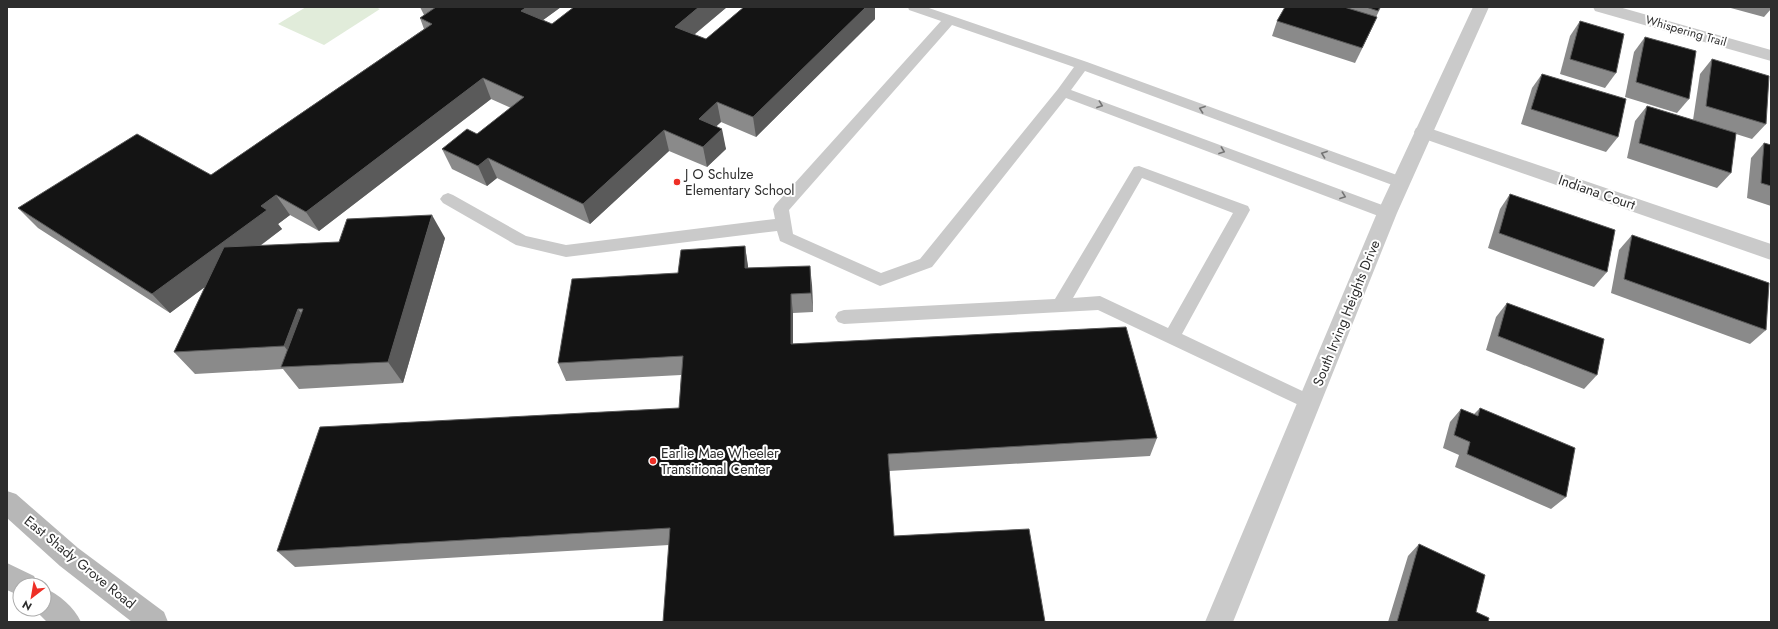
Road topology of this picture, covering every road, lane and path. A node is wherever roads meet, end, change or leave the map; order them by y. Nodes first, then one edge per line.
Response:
1 (914, 7) edge
2 (1481, 7) edge
3 (1601, 7) edge
4 (949, 20) junction
5 (1771, 56) edge
6 (1082, 65) junction
7 (1063, 92) junction
8 (1423, 132) junction
9 (1400, 182) junction
10 (448, 199) dead end
11 (1387, 213) junction
12 (783, 224) junction
13 (1771, 252) edge
14 (1060, 305) junction
15 (844, 317) dead end
16 (1172, 337) junction
17 (1309, 402) junction
18 (7, 502) edge
19 (52, 608) edge
20 (67, 622) edge
21 (154, 622) edge
22 (1219, 622) edge

1 - 4 lane
2 - 8 street, South Irving Heights Drive
3 - 5 street, Whispering Trail
4 - 6 lane
4 - 12 lane
6 - 7 lane
9 -> 6 lane
7 -> 11 lane
7 - 12 lane
8 - 9 street, South Irving Heights Drive
8 - 13 street, Indiana Court
9 - 11 street, South Irving Heights Drive
10 - 12 lane
11 - 17 street, South Irving Heights Drive
14 - 15 lane
14 - 16 lane
14 - 16 lane
16 - 17 lane
17 - 22 street, South Irving Heights Drive
18 - 21 main road, East Shady Grove Road
19 - 20 main road

